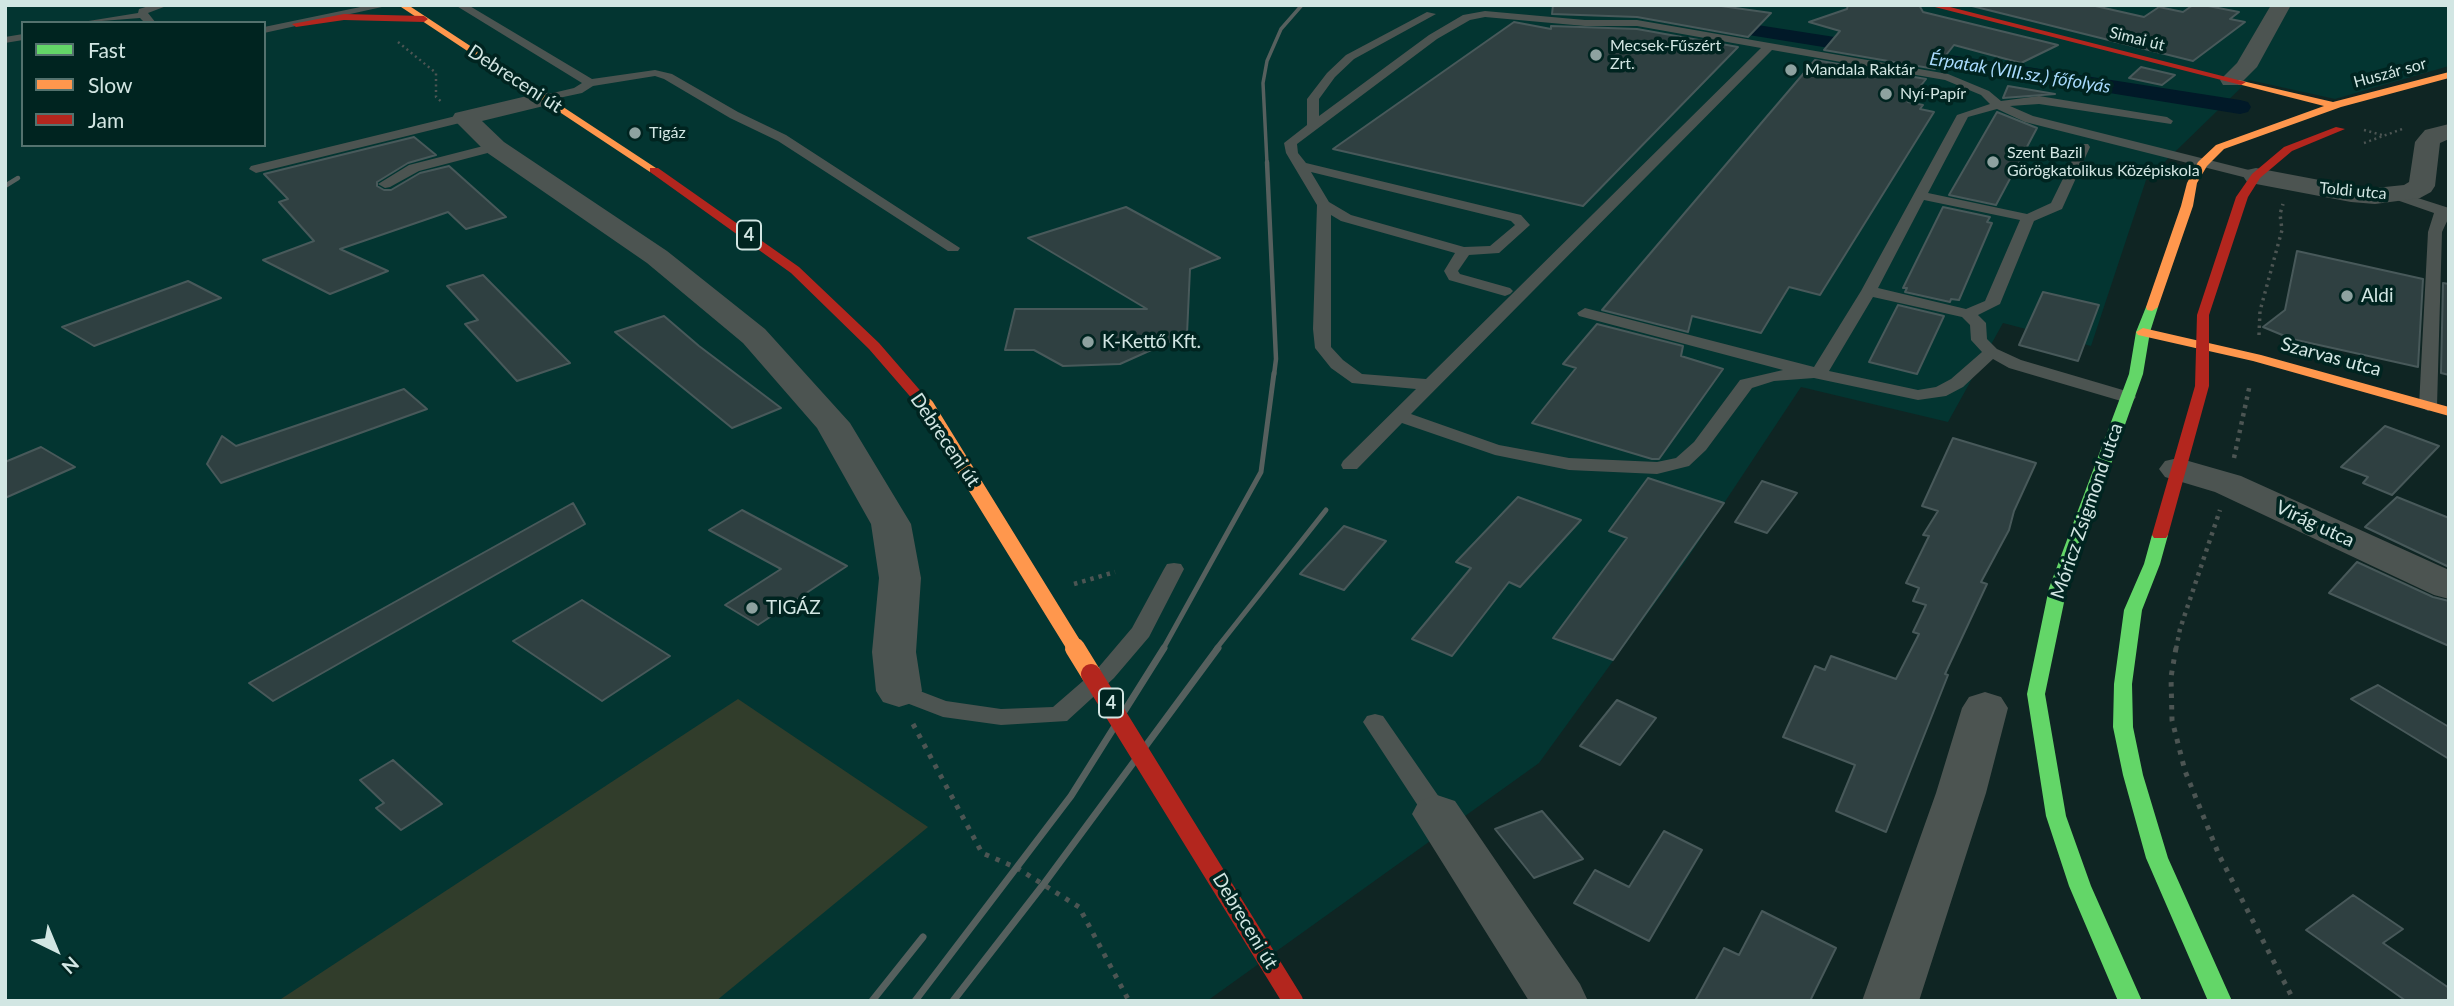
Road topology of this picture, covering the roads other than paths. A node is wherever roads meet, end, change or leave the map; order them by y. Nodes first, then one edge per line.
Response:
1 (164, 5) edge
2 (343, 5) edge
3 (386, 5) edge
4 (402, 5) edge
5 (460, 5) edge
6 (1931, 5) edge
7 (2281, 5) edge
8 (1431, 14) dead end
9 (142, 15) junction
10 (424, 19) junction
11 (96, 21) edge
12 (149, 21) edge
13 (296, 24) junction
14 (266, 30) edge
15 (1395, 31) junction
16 (1433, 37) junction
17 (1770, 45) junction
18 (1331, 75) junction
19 (2449, 75) edge
20 (1345, 77) dead end
21 (1359, 80) dead end
22 (2231, 80) junction
23 (1372, 82) junction
24 (590, 83) junction
25 (544, 99) junction
26 (2335, 105) junction
27 (2000, 106) junction
28 (2369, 116) dead end
29 (464, 118) junction
30 (2167, 121) dead end
31 (2277, 124) junction
32 (2353, 126) dead end
33 (1313, 127) junction
34 (2449, 131) edge
35 (495, 147) junction
36 (2084, 147) dead end
37 (2202, 164) junction
38 (1301, 166) junction
39 (256, 169) dead end
40 (2256, 176) junction
41 (385, 184) dead end
42 (1920, 195) junction
43 (2396, 195) junction
44 (1324, 205) junction
45 (2445, 212) edge
46 (2028, 218) junction
47 (953, 248) dead end
48 (1464, 251) junction
49 (1505, 291) dead end
50 (1869, 291) junction
51 (1585, 313) dead end
52 (1966, 314) junction
53 (2143, 332) junction
54 (2202, 346) junction
55 (1992, 352) junction
56 (1820, 372) junction
57 (1431, 385) junction
58 (2127, 397) junction
59 (2428, 406) junction
60 (2449, 412) edge
61 (1399, 416) junction
62 (1350, 465) dead end
63 (2178, 470) junction
64 (1174, 569) dead end
65 (2449, 586) edge
66 (899, 691) joint
67 (1985, 708) dead end
68 (1375, 722) dead end
69 (1437, 814) joint
70 (1293, 1001) edge
71 (1560, 1001) edge
72 (1889, 1001) edge
73 (2130, 1001) edge
74 (2220, 1001) edge

1 - 9 lane
2 - 13 main road
3 - 13 lane
4 - 10 main road, Debreceni út / 4
5 - 24 lane
6 - 22 main road, Simai út
7 - 22 street
8 - 15 lane
9 - 11 lane
9 - 12 lane
10 - 13 main road
10 - 25 main road, Debreceni út / 4
13 - 14 lane
15 - 16 lane
15 - 18 lane
16 - 17 lane
16 - 23 lane
17 - 27 lane
17 - 57 lane
18 - 20 lane
18 - 33 lane
19 - 26 main road, Huszár sor
21 - 23 lane
22 - 26 main road, Simai út
22 - 31 main road
23 - 33 lane
24 - 25 lane
24 - 47 lane
25 - 29 street
25 - 70 main road, Debreceni út / 4, bridge
26 - 28 main road, Huszár sor
26 - 31 main road
27 - 30 lane
27 - 37 lane
27 - 42 lane
29 - 35 street
29 - 39 lane
31 - 37 main road
32 - 40 main road
33 - 38 lane
34 - 43 street, Toldi utca
35 - 41 lane
35 - 66 street
36 - 46 lane
37 - 40 lane
37 - 53 main road, Móricz Zsigmond utca
38 - 44 lane
38 - 48 lane
40 - 43 street, Toldi utca
40 - 54 main road
42 - 46 lane
42 - 50 lane
43 - 45 lane
44 - 48 lane
44 - 57 lane
45 - 59 lane
46 - 52 lane
48 - 49 lane
50 - 52 lane
50 - 56 lane
51 - 56 lane
52 - 55 lane
53 - 54 main road, Szarvas utca
53 - 58 main road, Móricz Zsigmond utca
54 - 59 main road, Szarvas utca
54 - 63 main road
55 - 56 lane
55 - 58 lane
56 - 61 lane
57 - 61 lane
58 - 73 main road, Móricz Zsigmond utca
59 - 60 main road, Szarvas utca
61 - 62 lane
63 - 65 street, Virág utca
63 - 74 main road
64 - 66 lane
67 - 72 street
68 - 69 lane
69 - 71 street

